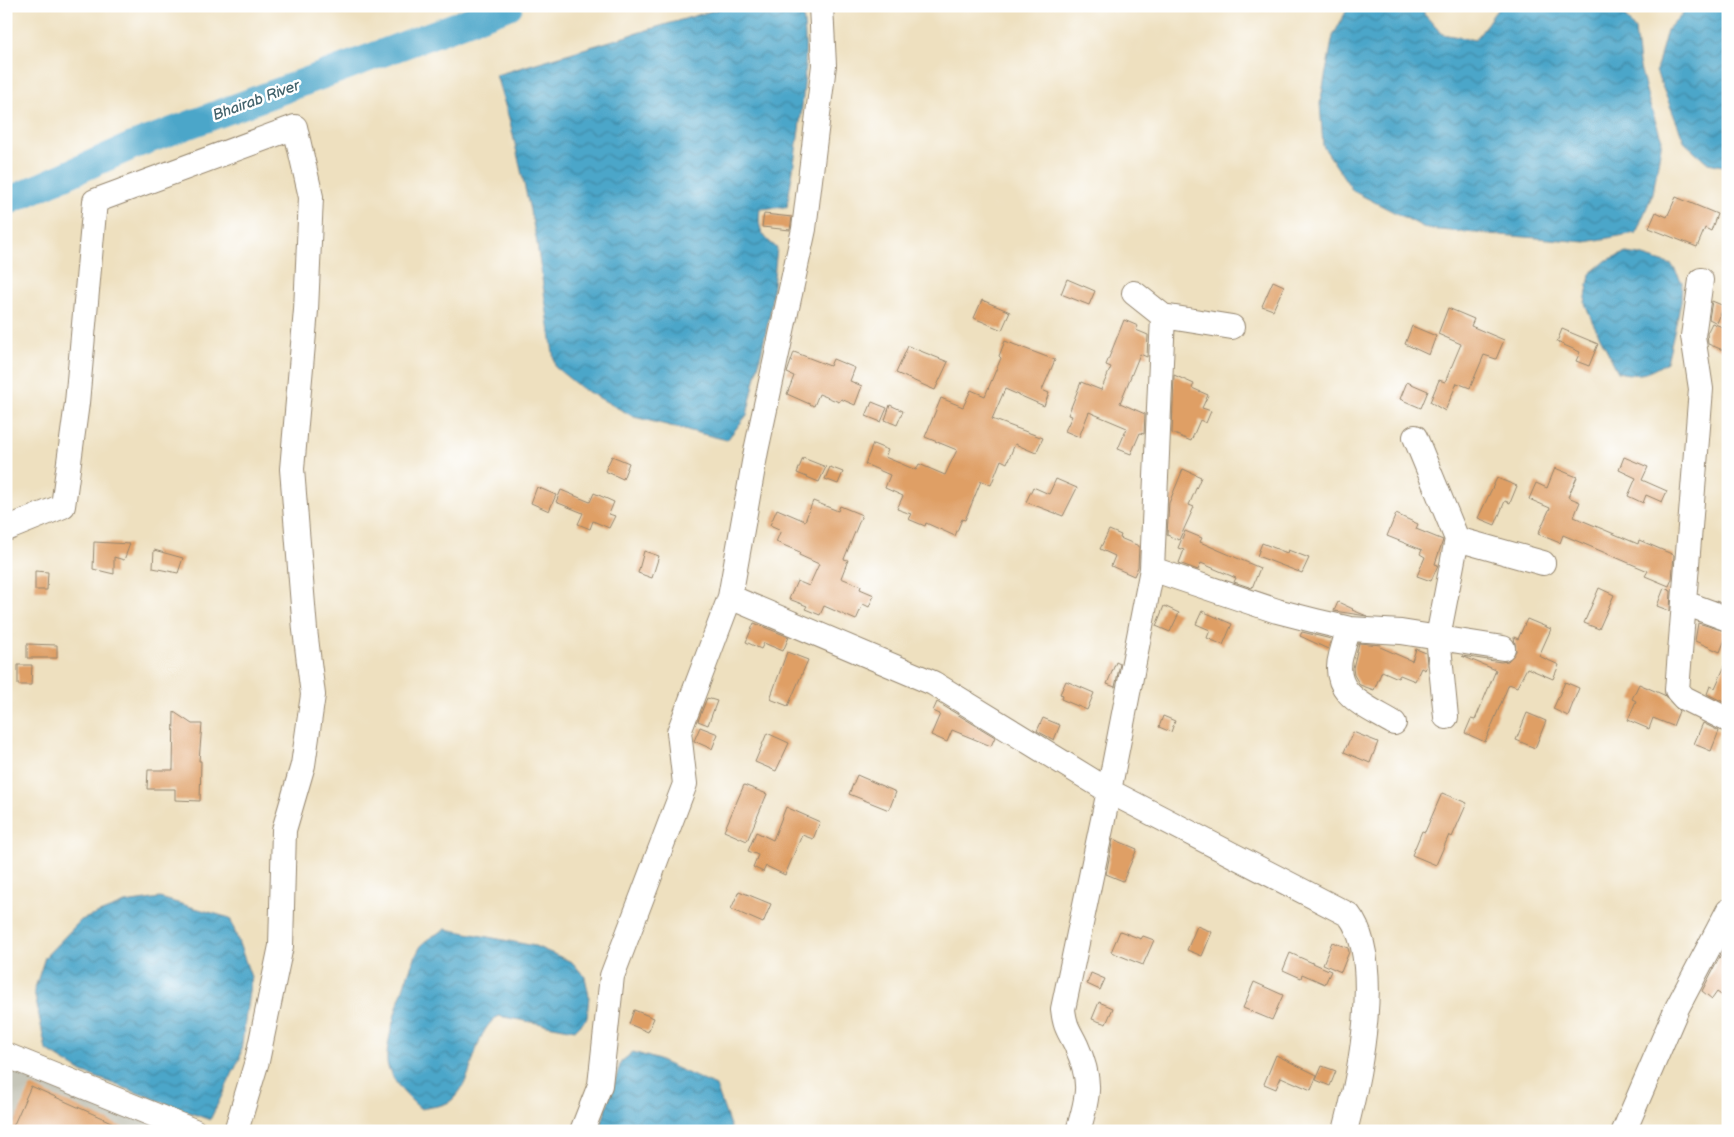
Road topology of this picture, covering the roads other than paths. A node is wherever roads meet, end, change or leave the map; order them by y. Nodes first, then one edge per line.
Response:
1 (821, 6) edge
2 (1702, 280) dead end
3 (1134, 293) dead end
4 (1163, 316) junction
5 (1232, 327) dead end
6 (1415, 437) dead end
7 (6, 529) edge
8 (1457, 539) junction
9 (1543, 563) dead end
10 (1152, 569) junction
11 (730, 597) junction
12 (1685, 602) junction
13 (1728, 620) edge
14 (1350, 629) junction
15 (1438, 637) junction
16 (1503, 648) dead end
17 (1446, 717) dead end
18 (1728, 720) edge
19 (1394, 723) dead end
20 (1109, 791) junction
21 (1728, 911) edge
22 (6, 1055) edge
23 (194, 1131) edge
24 (236, 1131) edge
25 (582, 1131) edge
26 (1078, 1131) edge
27 (1345, 1131) edge
28 (1624, 1131) edge

1 - 11 street
2 - 12 street
3 - 4 street
4 - 5 street
4 - 10 street
6 - 8 street
7 - 24 street
8 - 9 street
8 - 15 street
10 - 14 street
10 - 20 street
11 - 20 street
11 - 25 street
12 - 13 street
12 - 18 street
14 - 15 street
14 - 19 street
15 - 16 street
15 - 17 street
20 - 26 street
20 - 27 street
21 - 28 street
22 - 23 street

